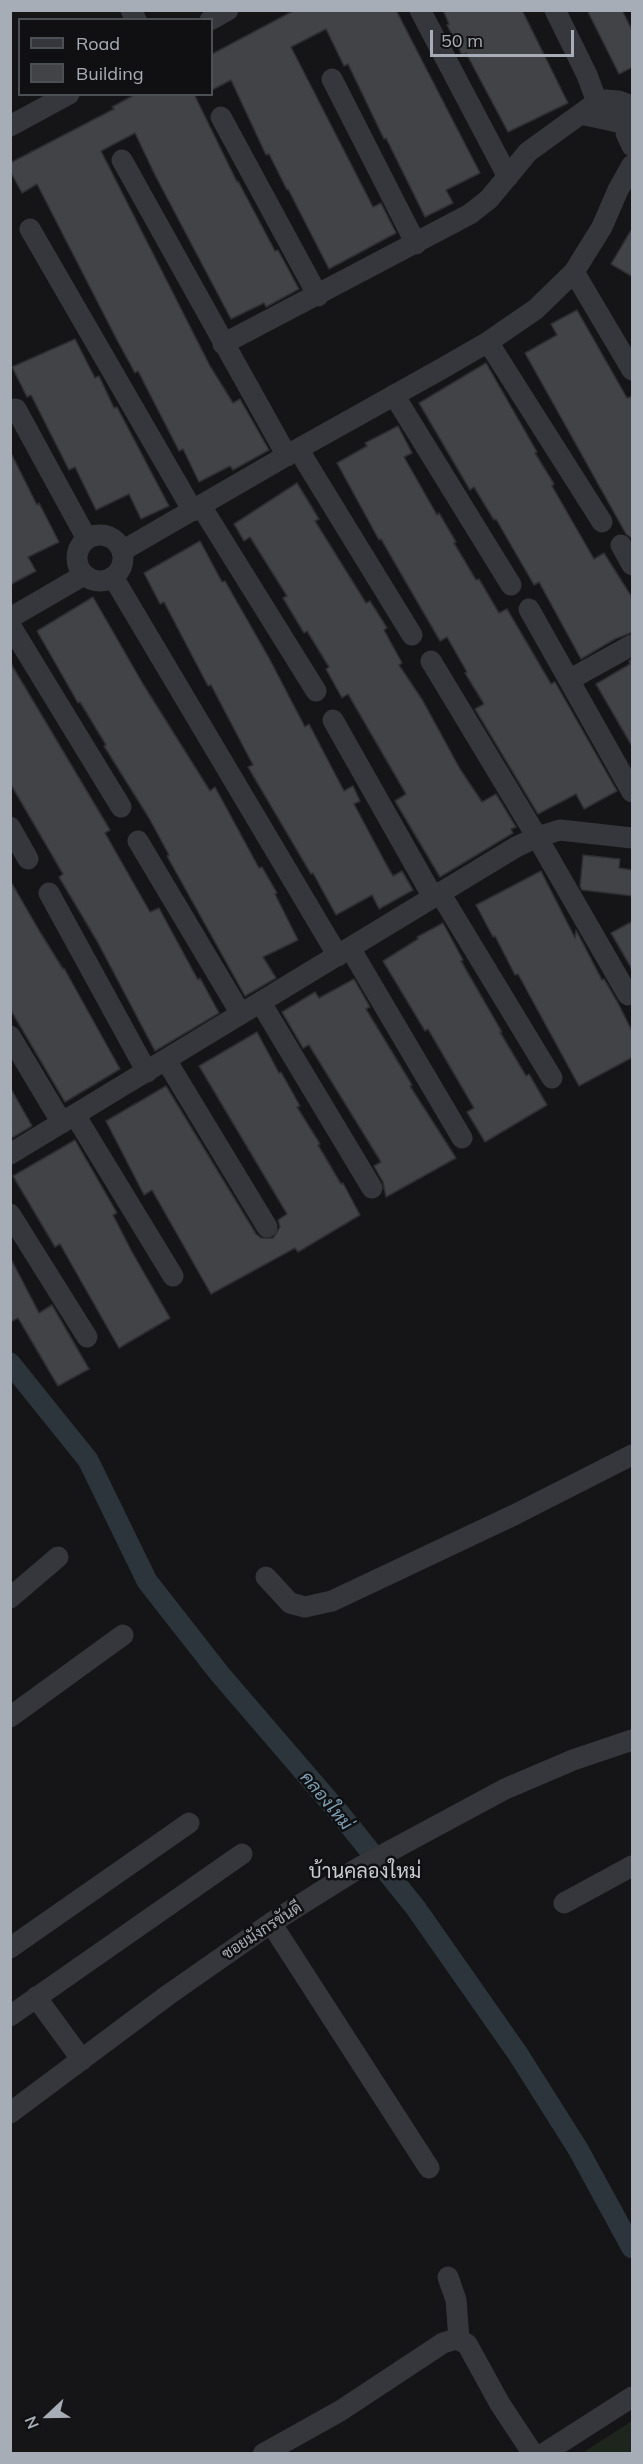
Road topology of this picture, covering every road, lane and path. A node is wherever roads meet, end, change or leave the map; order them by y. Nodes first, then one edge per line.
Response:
1 (228, 10) edge
2 (420, 10) edge
3 (555, 10) edge
4 (213, 18) edge
5 (332, 79) dead end
6 (65, 96) edge
7 (591, 111) junction
8 (631, 115) edge
9 (221, 117) dead end
10 (10, 126) edge
11 (633, 146) edge
12 (122, 160) dead end
13 (633, 165) edge
14 (508, 177) junction
15 (30, 229) dead end
16 (416, 244) junction
17 (574, 272) junction
18 (318, 296) junction
19 (488, 342) junction
20 (223, 344) junction
21 (633, 370) edge
22 (394, 395) junction
23 (16, 409) dead end
24 (292, 452) junction
25 (197, 508) junction
26 (602, 522) dead end
27 (87, 538) junction
28 (621, 545) dead end
29 (122, 551) junction
30 (633, 565) edge
31 (84, 575) junction
32 (113, 578) junction
33 (511, 585) dead end
34 (529, 609) dead end
35 (10, 618) edge
36 (10, 625) edge
37 (412, 635) dead end
38 (633, 645) edge
39 (431, 661) dead end
40 (569, 680) junction
41 (316, 691) dead end
42 (333, 720) dead end
43 (633, 792) edge
44 (121, 807) dead end
45 (10, 827) edge
46 (537, 837) junction
47 (633, 838) edge
48 (138, 841) dead end
49 (28, 859) dead end
50 (49, 892) dead end
51 (437, 895) junction
52 (344, 952) junction
53 (628, 995) dead end
54 (261, 1003) junction
55 (241, 1014) junction
56 (10, 1036) edge
57 (166, 1060) junction
58 (147, 1072) junction
59 (552, 1078) dead end
60 (69, 1119) junction
61 (462, 1138) dead end
62 (10, 1154) edge
63 (372, 1188) dead end
64 (10, 1214) edge
65 (267, 1227) dead end
66 (173, 1276) dead end
67 (87, 1337) dead end
68 (633, 1455) edge
69 (58, 1557) dead end
70 (266, 1577) dead end
71 (10, 1599) edge
72 (123, 1635) dead end
73 (10, 1717) edge
74 (633, 1740) edge
75 (189, 1823) dead end
76 (242, 1854) dead end
77 (633, 1866) edge
78 (564, 1903) dead end
79 (271, 1923) junction
80 (10, 1948) edge
81 (36, 1997) junction
82 (10, 2016) edge
83 (82, 2060) junction
84 (10, 2113) edge
85 (429, 2168) dead end
86 (448, 2277) dead end
87 (459, 2339) junction
88 (633, 2397) edge
89 (263, 2454) edge
90 (534, 2454) edge
91 (543, 2454) edge

1 - 4 street
2 - 14 street
3 - 7 street
5 - 16 street
6 - 10 street
7 - 8 street
7 - 14 street
8 - 11 street
9 - 18 street
12 - 20 street
13 - 17 street
14 - 16 street
15 - 25 street
16 - 18 street
17 - 19 street
17 - 21 street
18 - 20 street
19 - 22 street
19 - 26 street
20 - 24 street
22 - 24 street
22 - 33 street
23 - 27 street
24 - 25 street
24 - 37 street
25 - 29 street
25 - 41 street
27 - 29 street
27 - 31 street
28 - 30 street
29 - 32 street
31 - 32 street
31 - 35 street
32 - 52 street
34 - 40 street
36 - 44 street
38 - 40 street
39 - 46 street
40 - 43 street
42 - 51 street
45 - 49 street
46 - 47 street
46 - 51 street
46 - 53 street
48 - 55 street
50 - 58 street
51 - 52 street
51 - 59 street
52 - 54 street
52 - 61 street
54 - 55 street
54 - 63 street
55 - 57 street
56 - 60 street
57 - 58 street
57 - 65 street
58 - 60 street
60 - 62 street
60 - 66 street
64 - 67 street
68 - 70 street
69 - 71 street
72 - 73 street
74 - 79 street, ซอยมังกรขันดี
75 - 80 street
76 - 81 street
77 - 78 street
79 - 83 street, ซอยมังกรขันดี
79 - 85 street
81 - 82 street
81 - 83 street
83 - 84 street, ซอยมังกรขันดี
86 - 87 street
87 - 89 street
87 - 90 street
88 - 91 street

